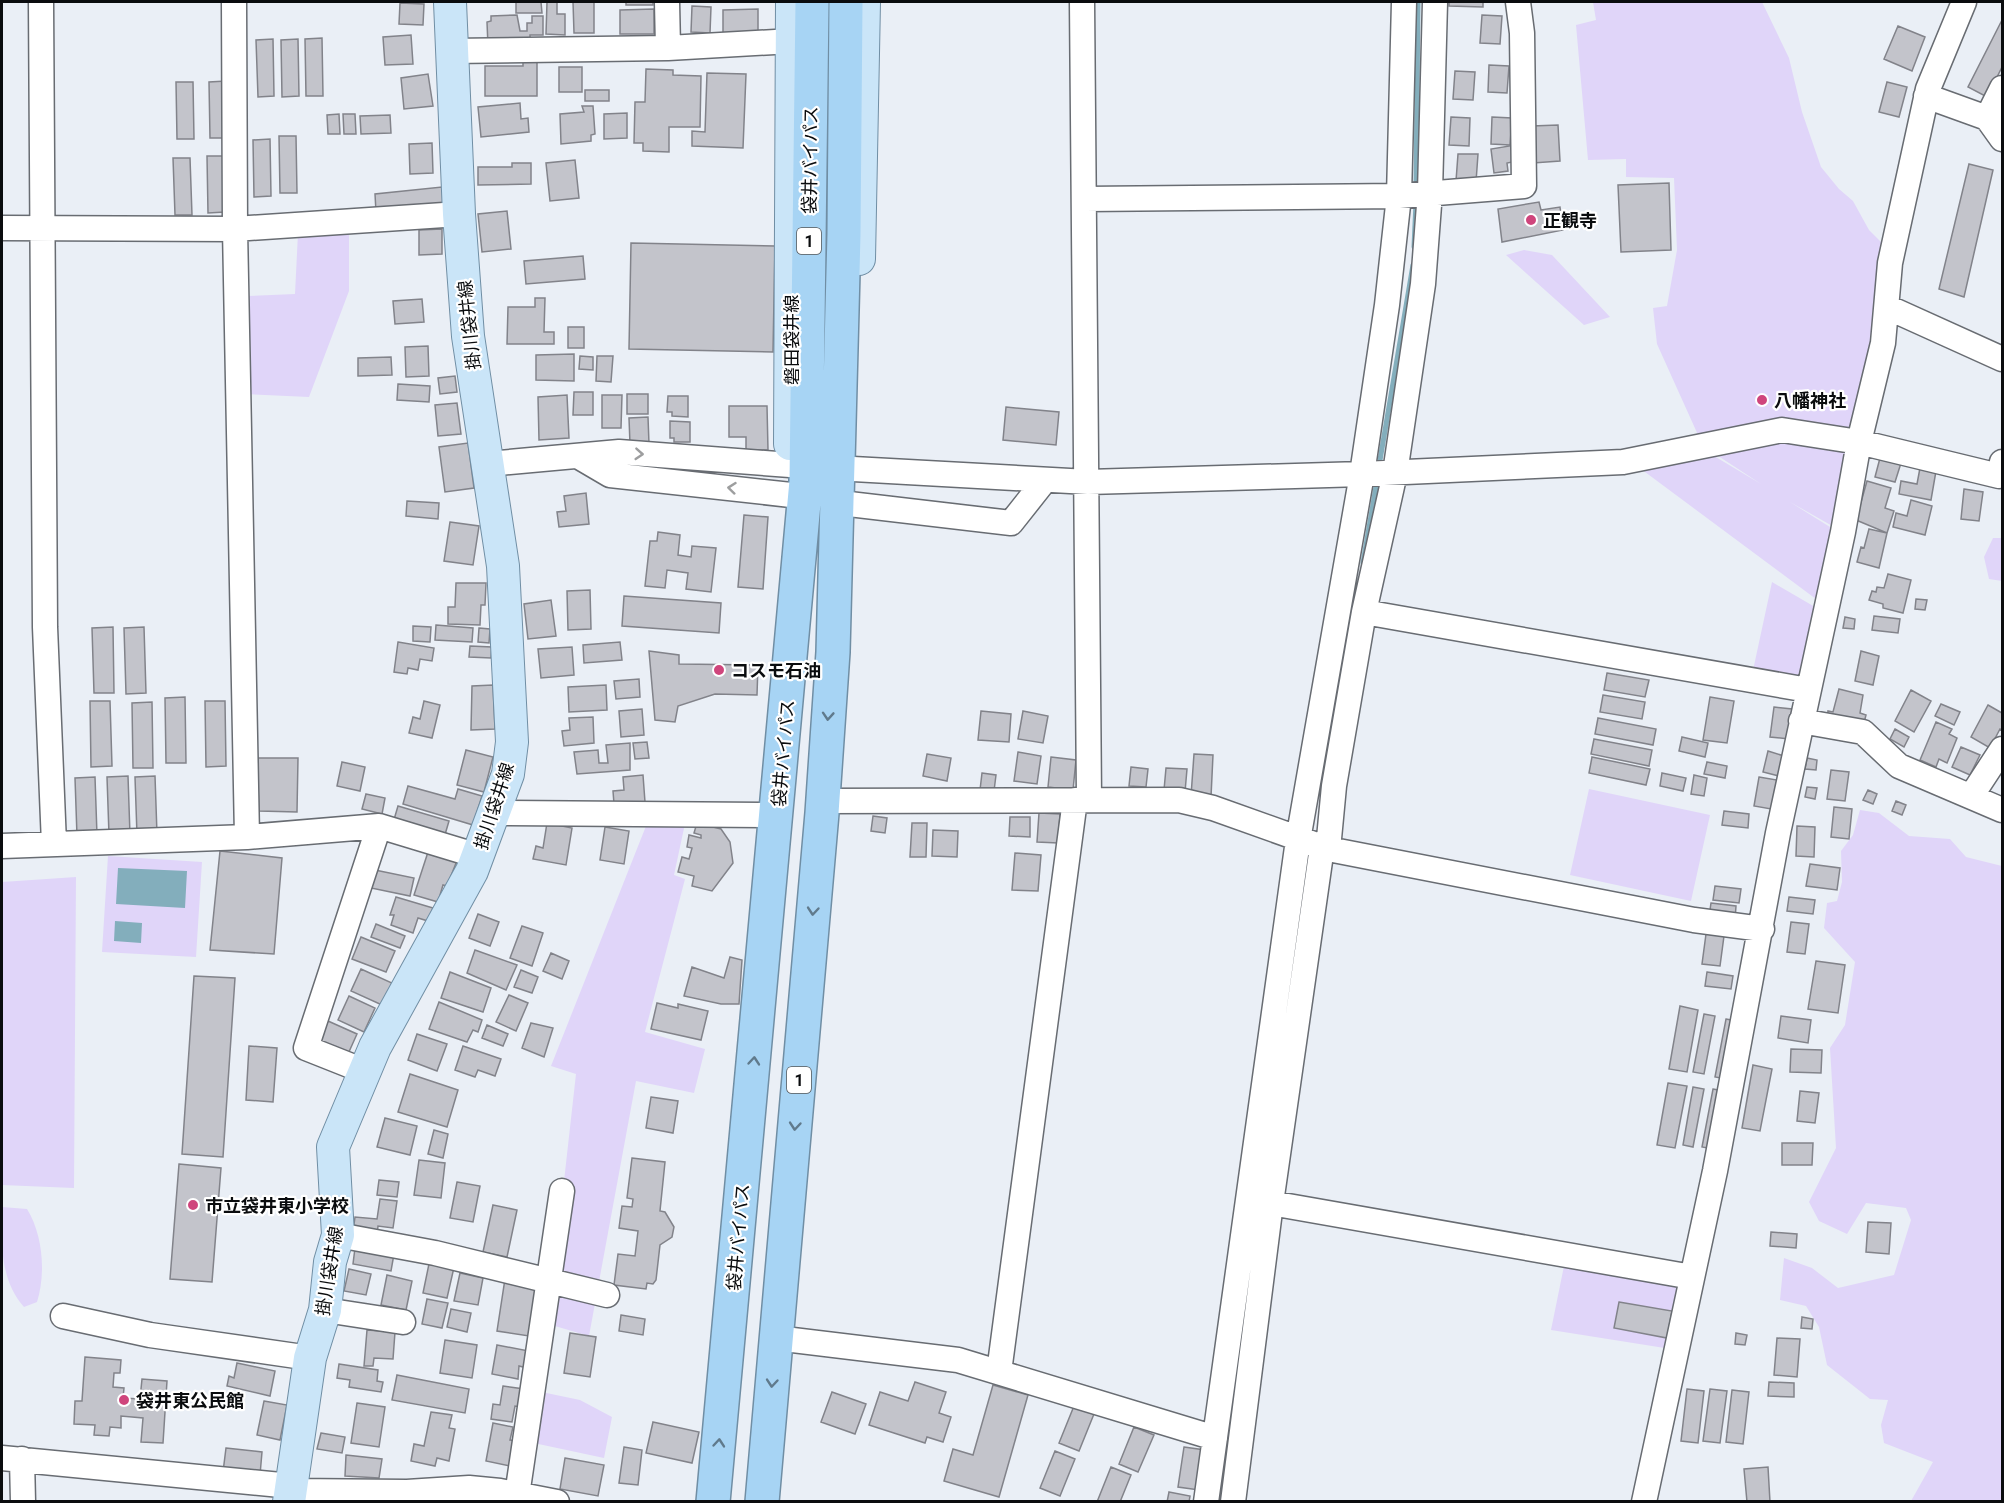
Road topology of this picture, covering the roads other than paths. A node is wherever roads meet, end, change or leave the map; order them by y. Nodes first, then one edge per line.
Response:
1 (41, 2) edge
2 (234, 2) edge
3 (450, 2) edge
4 (667, 2) edge
5 (792, 2) edge
6 (812, 2) edge
7 (846, 2) edge
8 (864, 2) edge
9 (1082, 2) edge
10 (1404, 2) edge
11 (1435, 2) edge
12 (1518, 2) edge
13 (1964, 2) edge
14 (792, 41) junction
15 (669, 48) junction
16 (451, 51) junction
17 (2002, 87) edge
18 (1926, 96) junction
19 (1987, 118) junction
20 (2002, 140) edge
21 (1415, 194) junction
22 (1085, 199) junction
23 (459, 214) junction
24 (2, 228) edge
25 (41, 228) junction
26 (235, 228) junction
27 (1887, 307) junction
28 (2002, 359) edge
29 (1859, 442) junction
30 (2002, 462) edge
31 (488, 464) junction
32 (853, 469) junction
33 (1380, 473) junction
34 (790, 480) junction
35 (1045, 480) junction
36 (1088, 482) junction
37 (849, 504) junction
38 (1364, 612) junction
39 (832, 658) junction
40 (790, 678) junction
41 (1808, 690) junction
42 (1801, 721) junction
43 (2002, 748) edge
44 (1972, 795) junction
45 (1082, 800) junction
46 (823, 801) junction
47 (2002, 810) edge
48 (493, 813) junction
49 (778, 815) junction
50 (379, 826) junction
51 (247, 837) junction
52 (1298, 840) junction
53 (54, 844) junction
54 (2, 846) edge
55 (1325, 848) junction
56 (478, 856) junction
57 (1762, 928) junction
58 (364, 1071) junction
59 (562, 1191) dead end
60 (1271, 1203) junction
61 (338, 1235) junction
62 (1692, 1277) junction
63 (549, 1282) junction
64 (607, 1295) dead end
65 (326, 1310) junction
66 (63, 1316) dead end
67 (404, 1322) dead end
68 (776, 1338) junction
69 (310, 1358) junction
70 (999, 1372) junction
71 (1215, 1438) junction
72 (12, 1458) edge
73 (290, 1493) edge
74 (516, 1498) edge
75 (23, 1502) edge
76 (557, 1502) edge
77 (713, 1502) edge
78 (762, 1502) edge
79 (1206, 1502) edge
80 (1233, 1502) edge
81 (1644, 1502) edge

1 - 25 street
2 - 26 street
3 - 16 main road, 掛川袋井線
4 - 15 street
5 - 14 main road, 磐田袋井線
6 - 40 highway, 袋井バイパス / 1
7 - 39 highway, 袋井バイパス / 1
8 - 32 main road
9 - 22 street
10 - 21 street
11 - 21 street
12 - 21 street
13 - 18 street
14 - 15 street
14 - 34 main road, 磐田袋井線
15 - 16 street
16 - 23 main road, 掛川袋井線
17 - 19 street
18 - 19 street
18 - 27 street
19 - 20 street
21 - 22 street
21 - 33 street
21 - 33 street
22 - 36 street
23 - 26 street
23 - 31 main road, 掛川袋井線
24 - 25 street
25 - 26 street
25 - 53 street
26 - 51 street
27 - 28 street
27 - 29 street
29 - 30 street
29 - 33 street
29 - 41 street
31 - 34 street
31 - 48 main road, 掛川袋井線
32 - 35 street
32 - 37 main road
33 - 36 street
33 - 38 street
33 - 52 street
34 - 40 main road, 磐田袋井線
35 - 36 street
35 - 37 street
36 - 45 street
37 - 39 main road
38 - 41 street
38 - 55 street
39 -> 46 highway, 袋井バイパス / 1
40 - 49 highway, 袋井バイパス / 1
41 - 42 street
42 - 44 street
42 - 57 street
43 - 44 street
44 - 47 street
45 - 46 street
45 - 52 street
45 - 70 street
46 -> 68 highway, 袋井バイパス / 1
48 - 49 street
48 - 56 main road, 掛川袋井線
77 -> 49 highway, 袋井バイパス / 1
50 - 51 street
50 - 56 street
50 - 58 street
51 - 53 street
52 - 55 street
52 - 71 street
53 - 54 street
55 - 57 street
55 - 60 street
56 - 58 main road, 掛川袋井線
57 - 62 street
58 - 61 main road, 掛川袋井線
59 - 63 street
60 - 62 street
60 - 80 street
61 - 63 street
61 - 65 main road, 掛川袋井線
62 - 81 street
63 - 64 street
63 - 74 street
65 - 67 street
65 - 69 main road, 掛川袋井線
66 - 69 street
68 - 70 street
68 -> 78 highway, 袋井バイパス / 1
69 - 73 main road, 掛川袋井線
70 - 71 street
71 - 79 street
72 - 73 street
72 - 75 street
73 - 74 street
74 - 76 street

